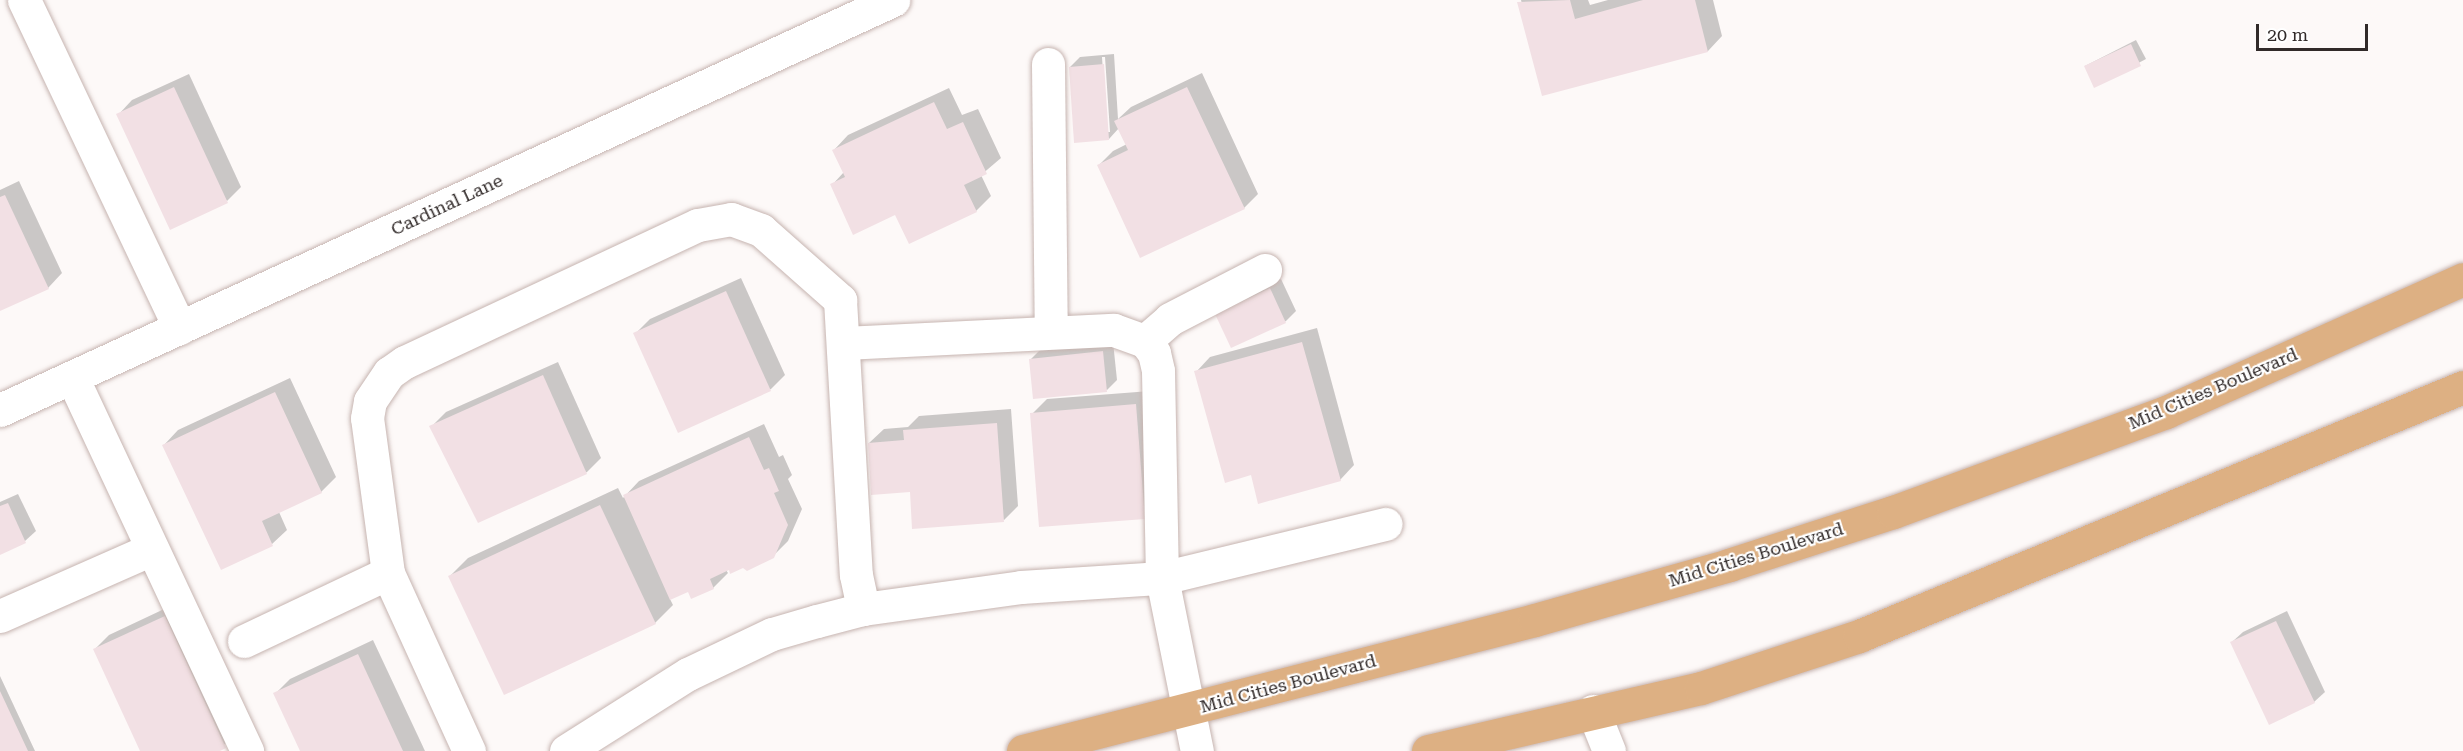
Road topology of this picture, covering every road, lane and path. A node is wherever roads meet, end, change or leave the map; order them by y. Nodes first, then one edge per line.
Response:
1 (24, 0) edge
2 (894, 0) edge
3 (1048, 64) dead end
4 (1265, 270) dead end
5 (2463, 279) edge
6 (180, 328) junction
7 (1051, 332) junction
8 (1145, 341) junction
9 (844, 342) junction
10 (72, 377) junction
11 (2463, 387) edge
12 (0, 410) edge
13 (1386, 524) dead end
14 (152, 549) junction
15 (388, 573) junction
16 (1162, 578) junction
17 (863, 609) junction
18 (0, 616) edge
19 (244, 641) dead end
20 (1188, 710) junction
21 (1593, 711) junction
22 (246, 751) edge
23 (470, 751) edge
24 (566, 751) edge
25 (1023, 751) edge
26 (1197, 751) edge
27 (1428, 751) edge
28 (1609, 751) edge

1 - 6 street
2 - 6 street, Cardinal Lane
3 - 7 street
4 - 8 street
5 - 20 main road, Mid Cities Boulevard
6 - 10 street, Cardinal Lane
7 - 8 street
7 - 9 street
8 - 16 street
9 - 15 street
9 - 17 street
10 - 12 street, Cardinal Lane
10 - 14 street
11 - 21 main road
13 - 16 street
14 - 18 street
14 - 22 street
15 - 19 street
15 - 23 street
16 - 17 street
16 - 20 street
17 - 24 street
20 - 25 main road, Mid Cities Boulevard
20 - 26 street
21 - 27 main road
21 - 28 street

